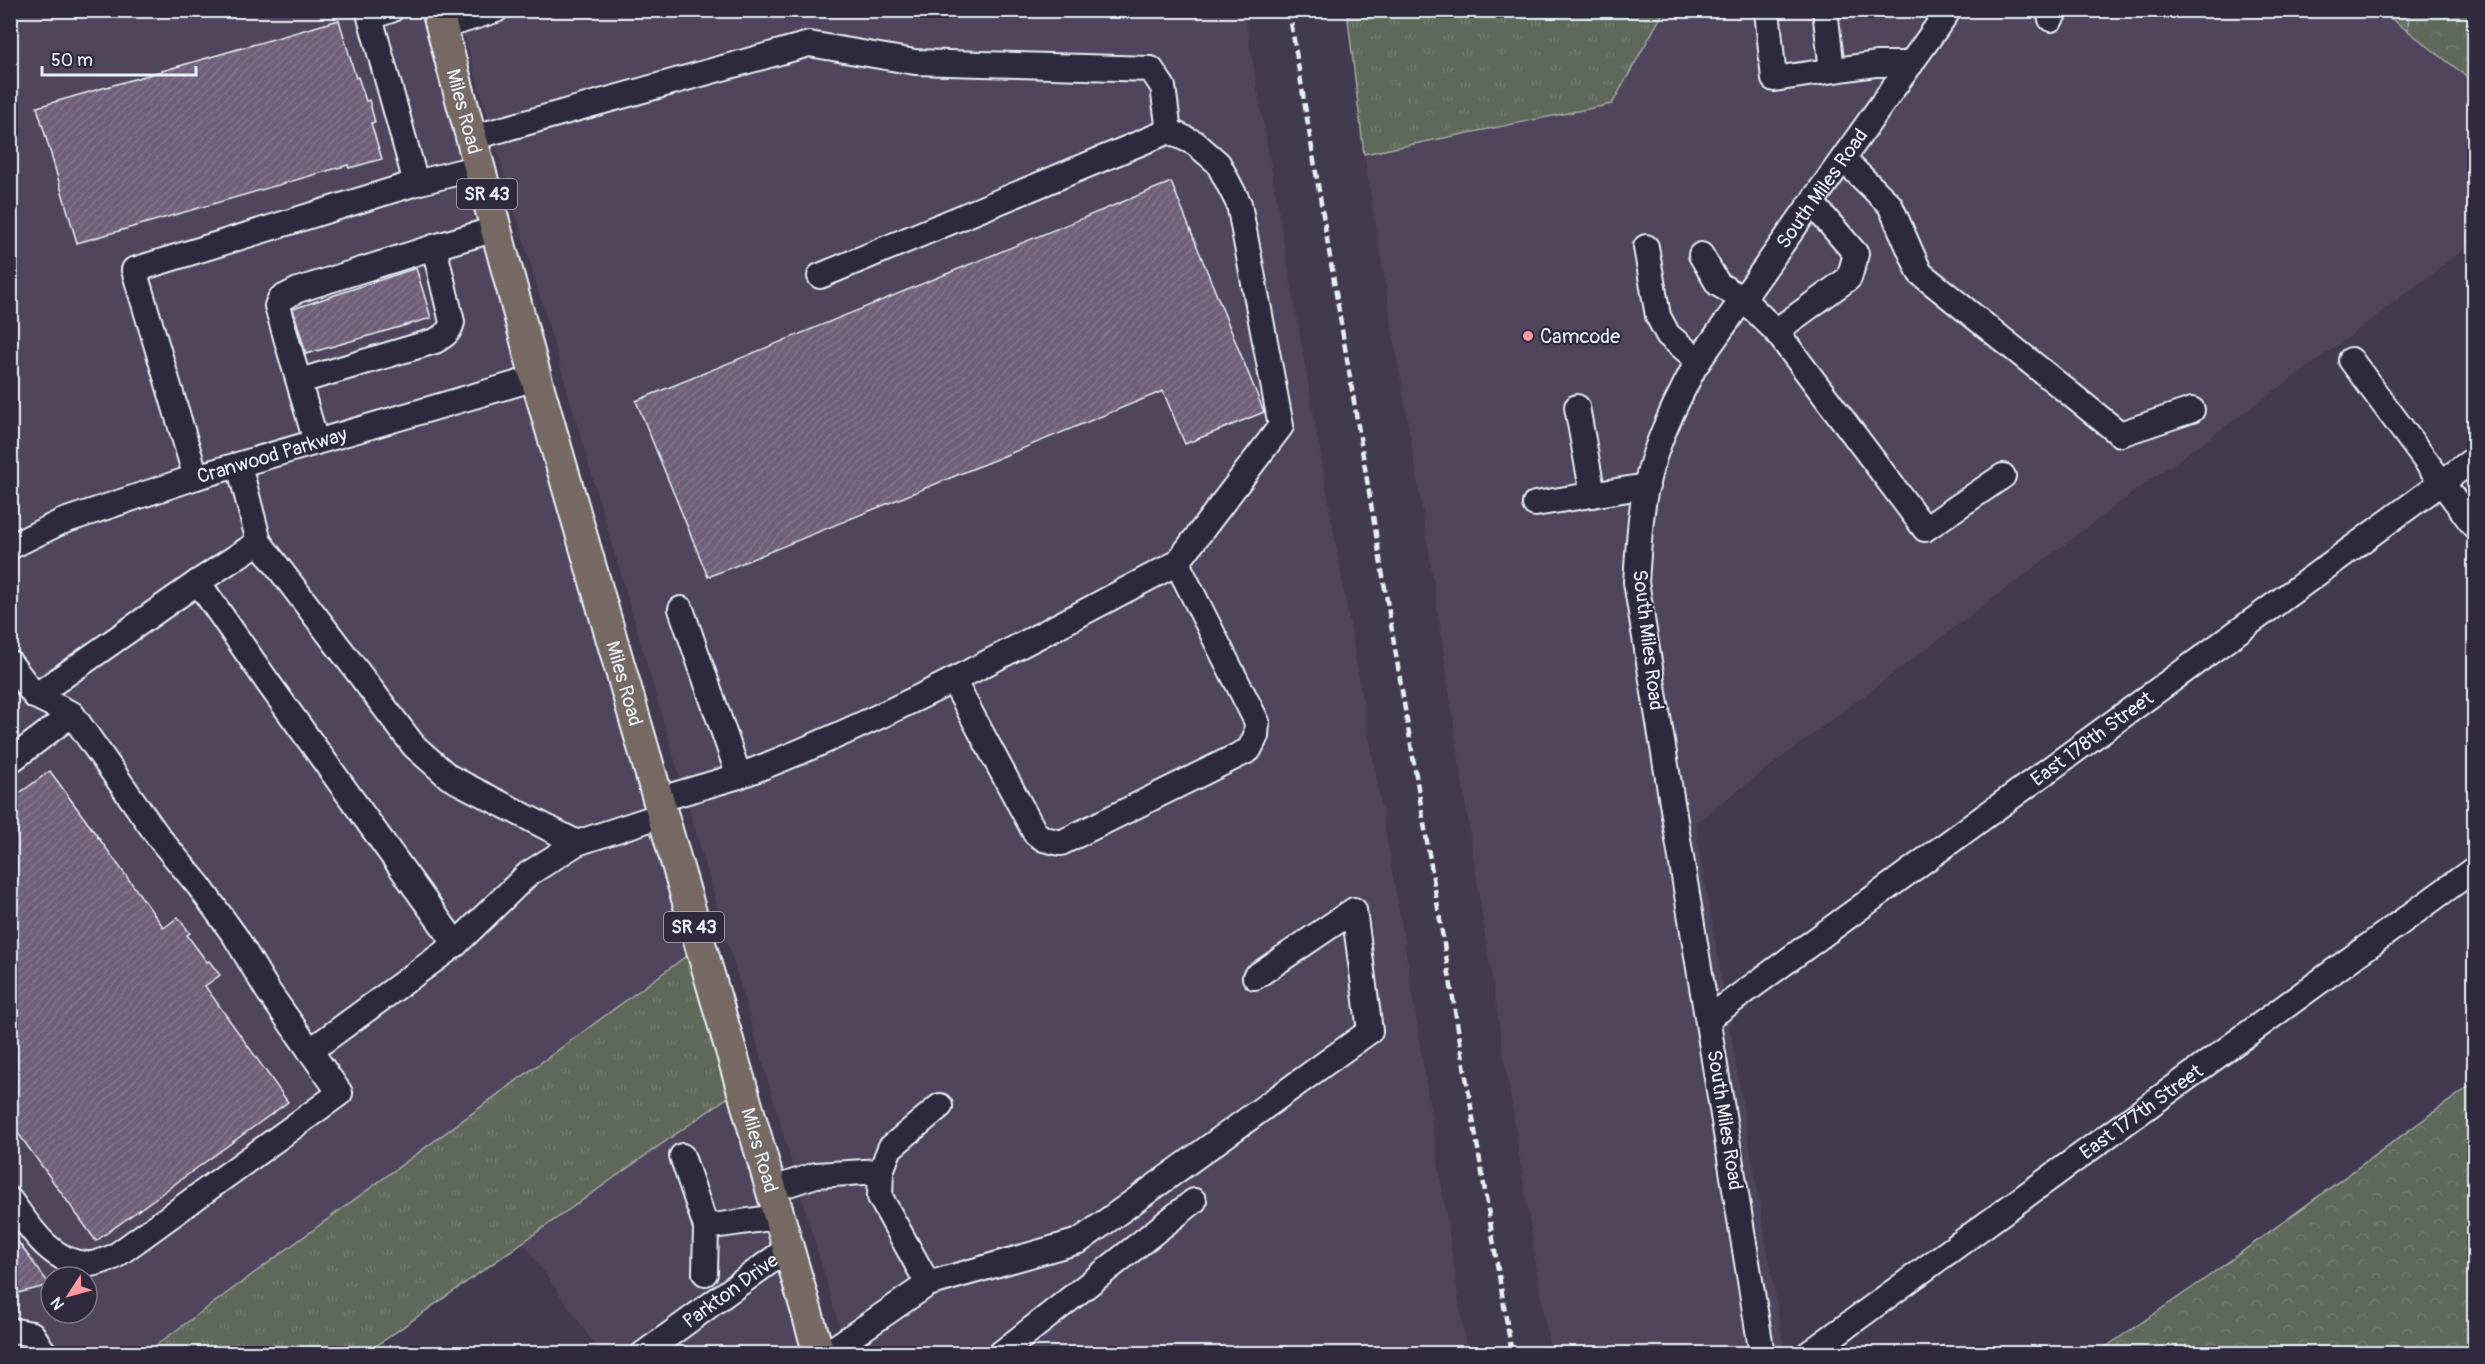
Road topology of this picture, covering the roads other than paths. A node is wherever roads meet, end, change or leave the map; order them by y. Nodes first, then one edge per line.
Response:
1 (392, 10) edge
2 (496, 10) edge
3 (1767, 10) edge
4 (1825, 10) edge
5 (1949, 10) edge
6 (439, 19) edge
7 (1911, 64) junction
8 (1832, 70) junction
9 (1169, 131) junction
10 (471, 138) junction
11 (1844, 159) junction
12 (479, 167) junction
13 (416, 183) junction
14 (1812, 202) junction
15 (496, 228) junction
16 (434, 247) junction
17 (1646, 247) dead end
18 (1701, 255) dead end
19 (820, 276) dead end
20 (1743, 299) junction
21 (1776, 332) junction
22 (2351, 360) dead end
23 (1699, 361) junction
24 (536, 378) junction
25 (300, 381) junction
26 (1577, 407) dead end
27 (2193, 410) dead end
28 (316, 442) junction
29 (2475, 459) edge
30 (239, 465) junction
31 (2002, 476) dead end
32 (196, 477) junction
33 (2442, 482) junction
34 (1647, 486) junction
35 (1593, 495) junction
36 (1534, 504) dead end
37 (2475, 526) edge
38 (259, 542) junction
39 (10, 547) edge
40 (1177, 563) junction
41 (198, 582) junction
42 (681, 609) dead end
43 (10, 663) edge
44 (954, 680) junction
45 (35, 696) junction
46 (72, 714) junction
47 (10, 761) edge
48 (739, 776) junction
49 (660, 807) junction
50 (577, 843) junction
51 (2475, 869) edge
52 (456, 944) junction
53 (1255, 977) dead end
54 (1708, 1018) junction
55 (310, 1051) junction
56 (940, 1106) dead end
57 (682, 1156) dead end
58 (881, 1171) junction
59 (10, 1200) edge
60 (1194, 1201) dead end
61 (774, 1203) junction
62 (706, 1227) junction
63 (787, 1249) junction
64 (705, 1274) dead end
65 (928, 1284) junction
66 (10, 1330) edge
67 (45, 1353) edge
68 (643, 1353) edge
69 (819, 1353) edge
70 (826, 1353) edge
71 (1000, 1353) edge
72 (1762, 1353) edge
73 (1808, 1353) edge

1 - 13 street
2 - 6 street
3 - 8 street
4 - 8 street
5 - 7 street, South Miles Road
6 - 10 main road, Miles Road / SR 43
7 - 8 street
7 - 11 street, South Miles Road
9 - 10 street
9 - 19 street
9 - 40 street
10 - 12 main road, Miles Road / SR 43
11 - 14 street, South Miles Road
11 - 27 street
12 - 13 street
12 - 15 main road, Miles Road / SR 43
13 - 32 street
14 - 20 street, South Miles Road
14 - 21 street
15 - 16 street
15 - 24 main road, Miles Road / SR 43
16 - 25 street
16 - 25 street
17 - 23 street
18 - 20 street
20 - 21 street
20 - 23 street, South Miles Road
21 - 31 street
22 - 33 street
23 - 34 street, South Miles Road
24 - 28 street, Cranwood Parkway
24 - 49 main road, Miles Road / SR 43
25 - 28 street
26 - 35 street
28 - 30 street, Cranwood Parkway
29 - 33 street, East 178th Street
30 - 32 street, Cranwood Parkway
30 - 38 street
32 - 39 street, Cranwood Parkway
33 - 37 street
33 - 54 street, East 178th Street
34 - 35 street
34 - 54 street, South Miles Road
35 - 36 street
38 - 41 street
38 - 50 street
40 - 44 street
40 - 44 street
41 - 45 street
41 - 52 street
42 - 48 street
43 - 45 street
44 - 48 street
45 - 46 street
46 - 47 street
46 - 55 street
48 - 49 street
49 - 50 street
49 - 61 main road, Miles Road / SR 43
50 - 52 street
51 - 73 street, East 177th Street
52 - 55 street
53 - 65 street
54 - 72 street, South Miles Road
55 - 59 street
56 - 58 street
57 - 62 street
58 - 61 street
58 - 65 street
60 - 71 street
61 - 62 street
61 - 63 main road, Miles Road / SR 43
62 - 64 street
63 - 68 street, Parkton Drive
63 - 69 main road, Miles Road / SR 43
65 - 70 street
66 - 67 street

